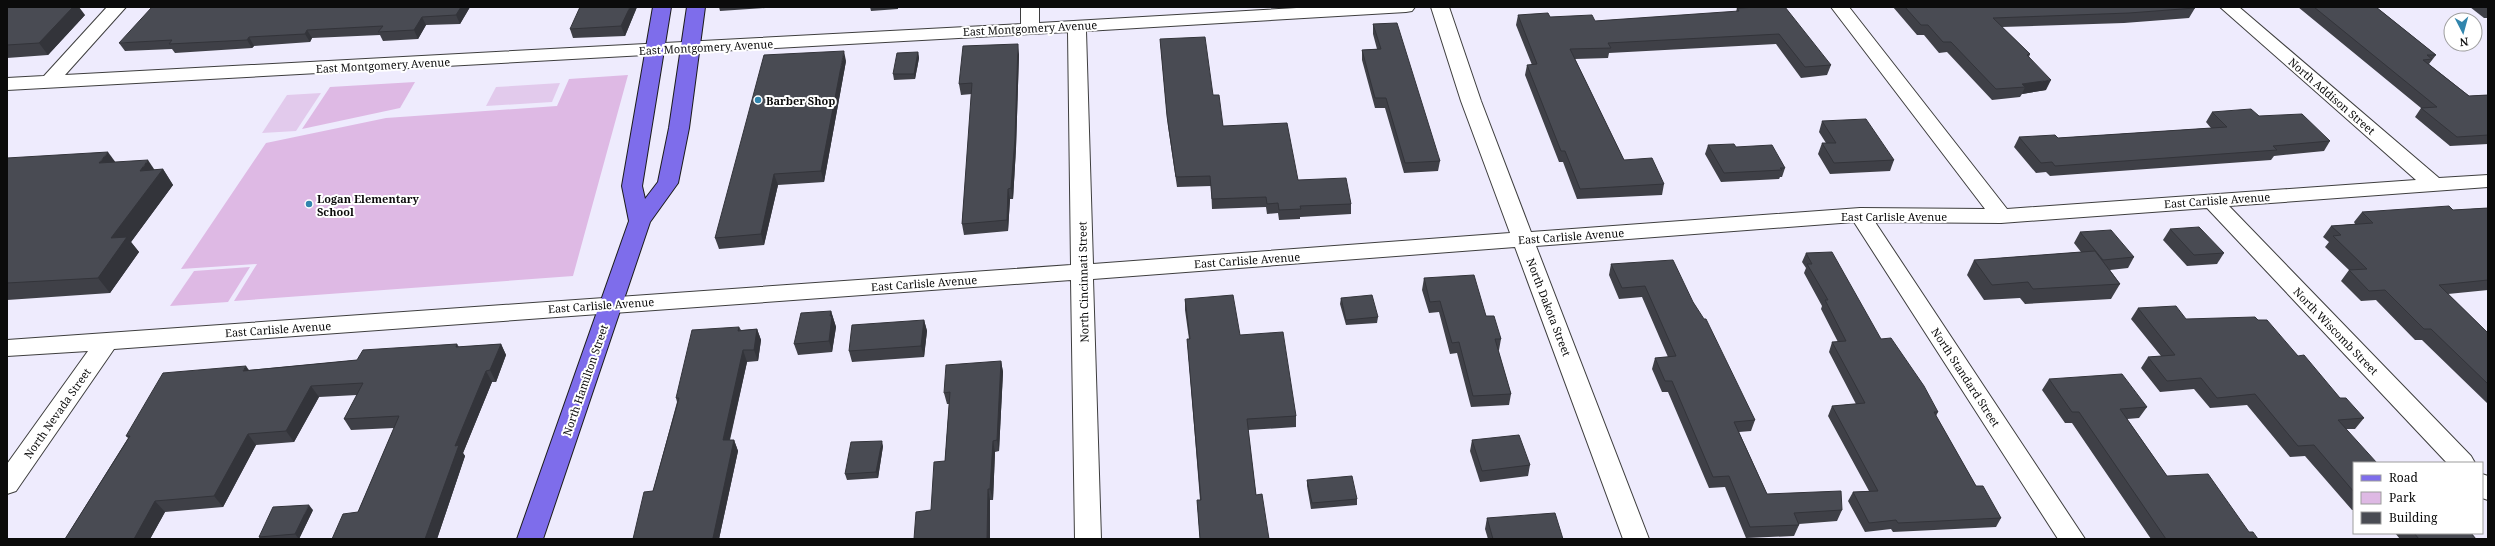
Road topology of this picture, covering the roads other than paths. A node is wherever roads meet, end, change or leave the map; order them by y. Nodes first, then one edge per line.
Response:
1 (117, 7) edge
2 (662, 7) edge
3 (696, 7) edge
4 (1030, 7) edge
5 (1406, 7) edge
6 (1440, 7) edge
7 (1840, 7) edge
8 (2229, 7) edge
9 (1077, 25) junction
10 (1030, 28) junction
11 (690, 48) junction
12 (653, 50) junction
13 (49, 82) junction
14 (7, 84) edge
15 (2488, 181) edge
16 (2436, 185) junction
17 (2211, 200) junction
18 (1860, 215) junction
19 (2001, 216) junction
20 (640, 221) junction
21 (1523, 239) junction
22 (1082, 272) junction
23 (611, 304) junction
24 (107, 341) junction
25 (7, 348) edge
26 (2461, 462) edge
27 (7, 484) edge
28 (530, 539) edge
29 (1088, 539) edge
30 (1636, 539) edge
31 (2072, 539) edge

1 - 13 street
2 - 12 main road
3 - 11 main road, North Hamilton Street
4 - 10 street
5 - 9 street, East Montgomery Avenue
6 - 21 street, North Dakota Street
7 - 19 street
8 - 16 street, North Addison Street
9 - 10 street, East Montgomery Avenue
9 - 22 street, North Cincinnati Street
10 - 11 street, East Montgomery Avenue
11 - 12 street, East Montgomery Avenue
11 - 20 main road, North Hamilton Street
12 - 13 street, East Montgomery Avenue
12 - 20 main road
13 - 14 street, East Montgomery Avenue
15 - 16 street, East Carlisle Avenue
16 - 17 street, East Carlisle Avenue
17 - 19 street, East Carlisle Avenue
17 - 26 street, North Wiscomb Street
18 - 19 street, East Carlisle Avenue
18 - 21 street, East Carlisle Avenue
18 - 31 street, North Standard Street
20 - 23 main road, North Hamilton Street
21 - 22 street, East Carlisle Avenue
21 - 30 street, North Dakota Street
22 - 23 street, East Carlisle Avenue
22 - 29 street, North Cincinnati Street
23 - 24 street, East Carlisle Avenue
23 - 28 main road, North Hamilton Street
24 - 25 street, East Carlisle Avenue
24 - 27 street, North Nevada Street

